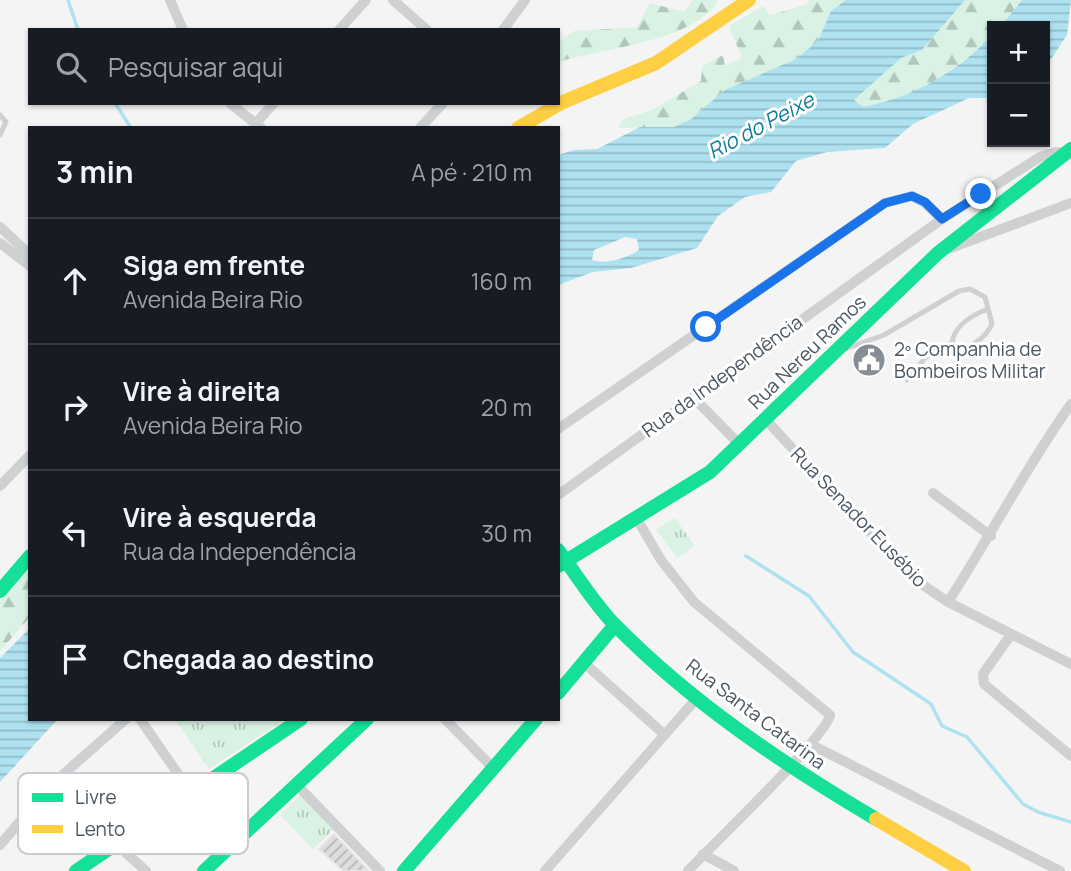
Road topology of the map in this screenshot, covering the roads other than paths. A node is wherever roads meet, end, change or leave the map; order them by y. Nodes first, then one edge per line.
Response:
1 (170, 0) edge
2 (366, 0) edge
3 (393, 0) edge
4 (525, 0) edge
5 (749, 0) edge
6 (182, 28) edge
7 (342, 28) edge
8 (425, 28) edge
9 (504, 28) edge
10 (560, 104) edge
11 (232, 105) edge
12 (273, 105) edge
13 (441, 105) edge
14 (558, 105) edge
15 (0, 115) edge
16 (258, 126) edge
17 (422, 126) edge
18 (521, 126) edge
19 (0, 135) edge
20 (1068, 151) edge
21 (1071, 203) edge
22 (942, 219) junction
23 (0, 227) edge
24 (0, 243) edge
25 (28, 253) edge
26 (939, 253) junction
27 (28, 264) edge
28 (988, 309) junction
29 (952, 343) junction
30 (832, 353) junction
31 (907, 380) dead end
32 (693, 397) junction
33 (1071, 404) edge
34 (765, 419) junction
35 (560, 428) edge
36 (739, 444) junction
37 (28, 457) edge
38 (0, 486) edge
39 (933, 493) dead end
40 (560, 494) edge
41 (637, 519) junction
42 (991, 536) junction
43 (28, 558) edge
44 (560, 559) edge
45 (0, 591) edge
46 (948, 602) junction
47 (615, 625) junction
48 (1010, 636) junction
49 (584, 663) junction
50 (1071, 664) edge
51 (560, 691) edge
52 (697, 698) junction
53 (125, 721) edge
54 (142, 721) edge
55 (298, 721) edge
56 (365, 721) edge
57 (446, 721) edge
58 (534, 721) edge
59 (665, 735) junction
60 (810, 744) junction
61 (1071, 756) edge
62 (788, 767) junction
63 (494, 769) junction
64 (65, 773) edge
65 (178, 773) edge
66 (223, 773) edge
67 (296, 784) junction
68 (18, 824) edge
69 (248, 829) edge
70 (0, 845) edge
71 (103, 854) edge
72 (127, 854) edge
73 (222, 854) edge
74 (703, 854) junction
75 (76, 871) edge
76 (146, 871) edge
77 (204, 871) edge
78 (380, 871) edge
79 (404, 871) edge
80 (545, 871) edge
81 (688, 871) edge
82 (734, 871) edge
83 (964, 871) edge
84 (1060, 871) edge

1 - 6 street
2 - 7 street
3 - 8 street
4 - 9 street
5 - 10 street
11 - 16 street
12 - 16 street
13 - 17 street
14 - 18 street
15 - 19 lane
20 - 22 street, Rua da Independência
20 - 26 street, Rua Nereu Ramos
21 - 26 street
22 - 32 street, Rua da Independência
22 - 35 street
23 - 25 street
24 - 27 street
26 - 30 street, Rua Nereu Ramos
28 - 29 lane
28 - 29 lane
28 - 30 lane
29 - 31 lane
30 - 34 street, Rua Nereu Ramos
32 - 36 street
32 - 40 street, Rua da Independência
33 - 42 street
34 - 36 street, Rua Nereu Ramos
34 - 46 street, Rua Senador Eusébio
36 - 41 street, Rua Nereu Ramos
37 - 38 street
39 - 42 street
41 - 44 street, Rua Nereu Ramos
41 - 60 street
42 - 46 street
43 - 45 street
44 - 47 street, Rua Santa Catarina
46 - 48 street, Rua Senador Eusébio
47 - 49 street
47 - 52 street, Rua Santa Catarina
48 - 50 street, Rua Senador Eusébio
48 - 61 street
49 - 51 street
49 - 59 street
52 - 59 street
52 - 62 street, Rua Santa Catarina
53 - 64 street
54 - 65 street
55 - 66 street
56 - 67 street
57 - 63 street
58 - 63 street
59 - 80 street
60 - 62 street
60 - 84 street
62 - 74 street
62 - 83 street, Rua Santa Catarina
63 - 79 street
67 - 69 street
67 - 78 street
68 - 70 street
71 - 75 street
72 - 76 street
73 - 77 street
74 - 81 street
74 - 82 street

